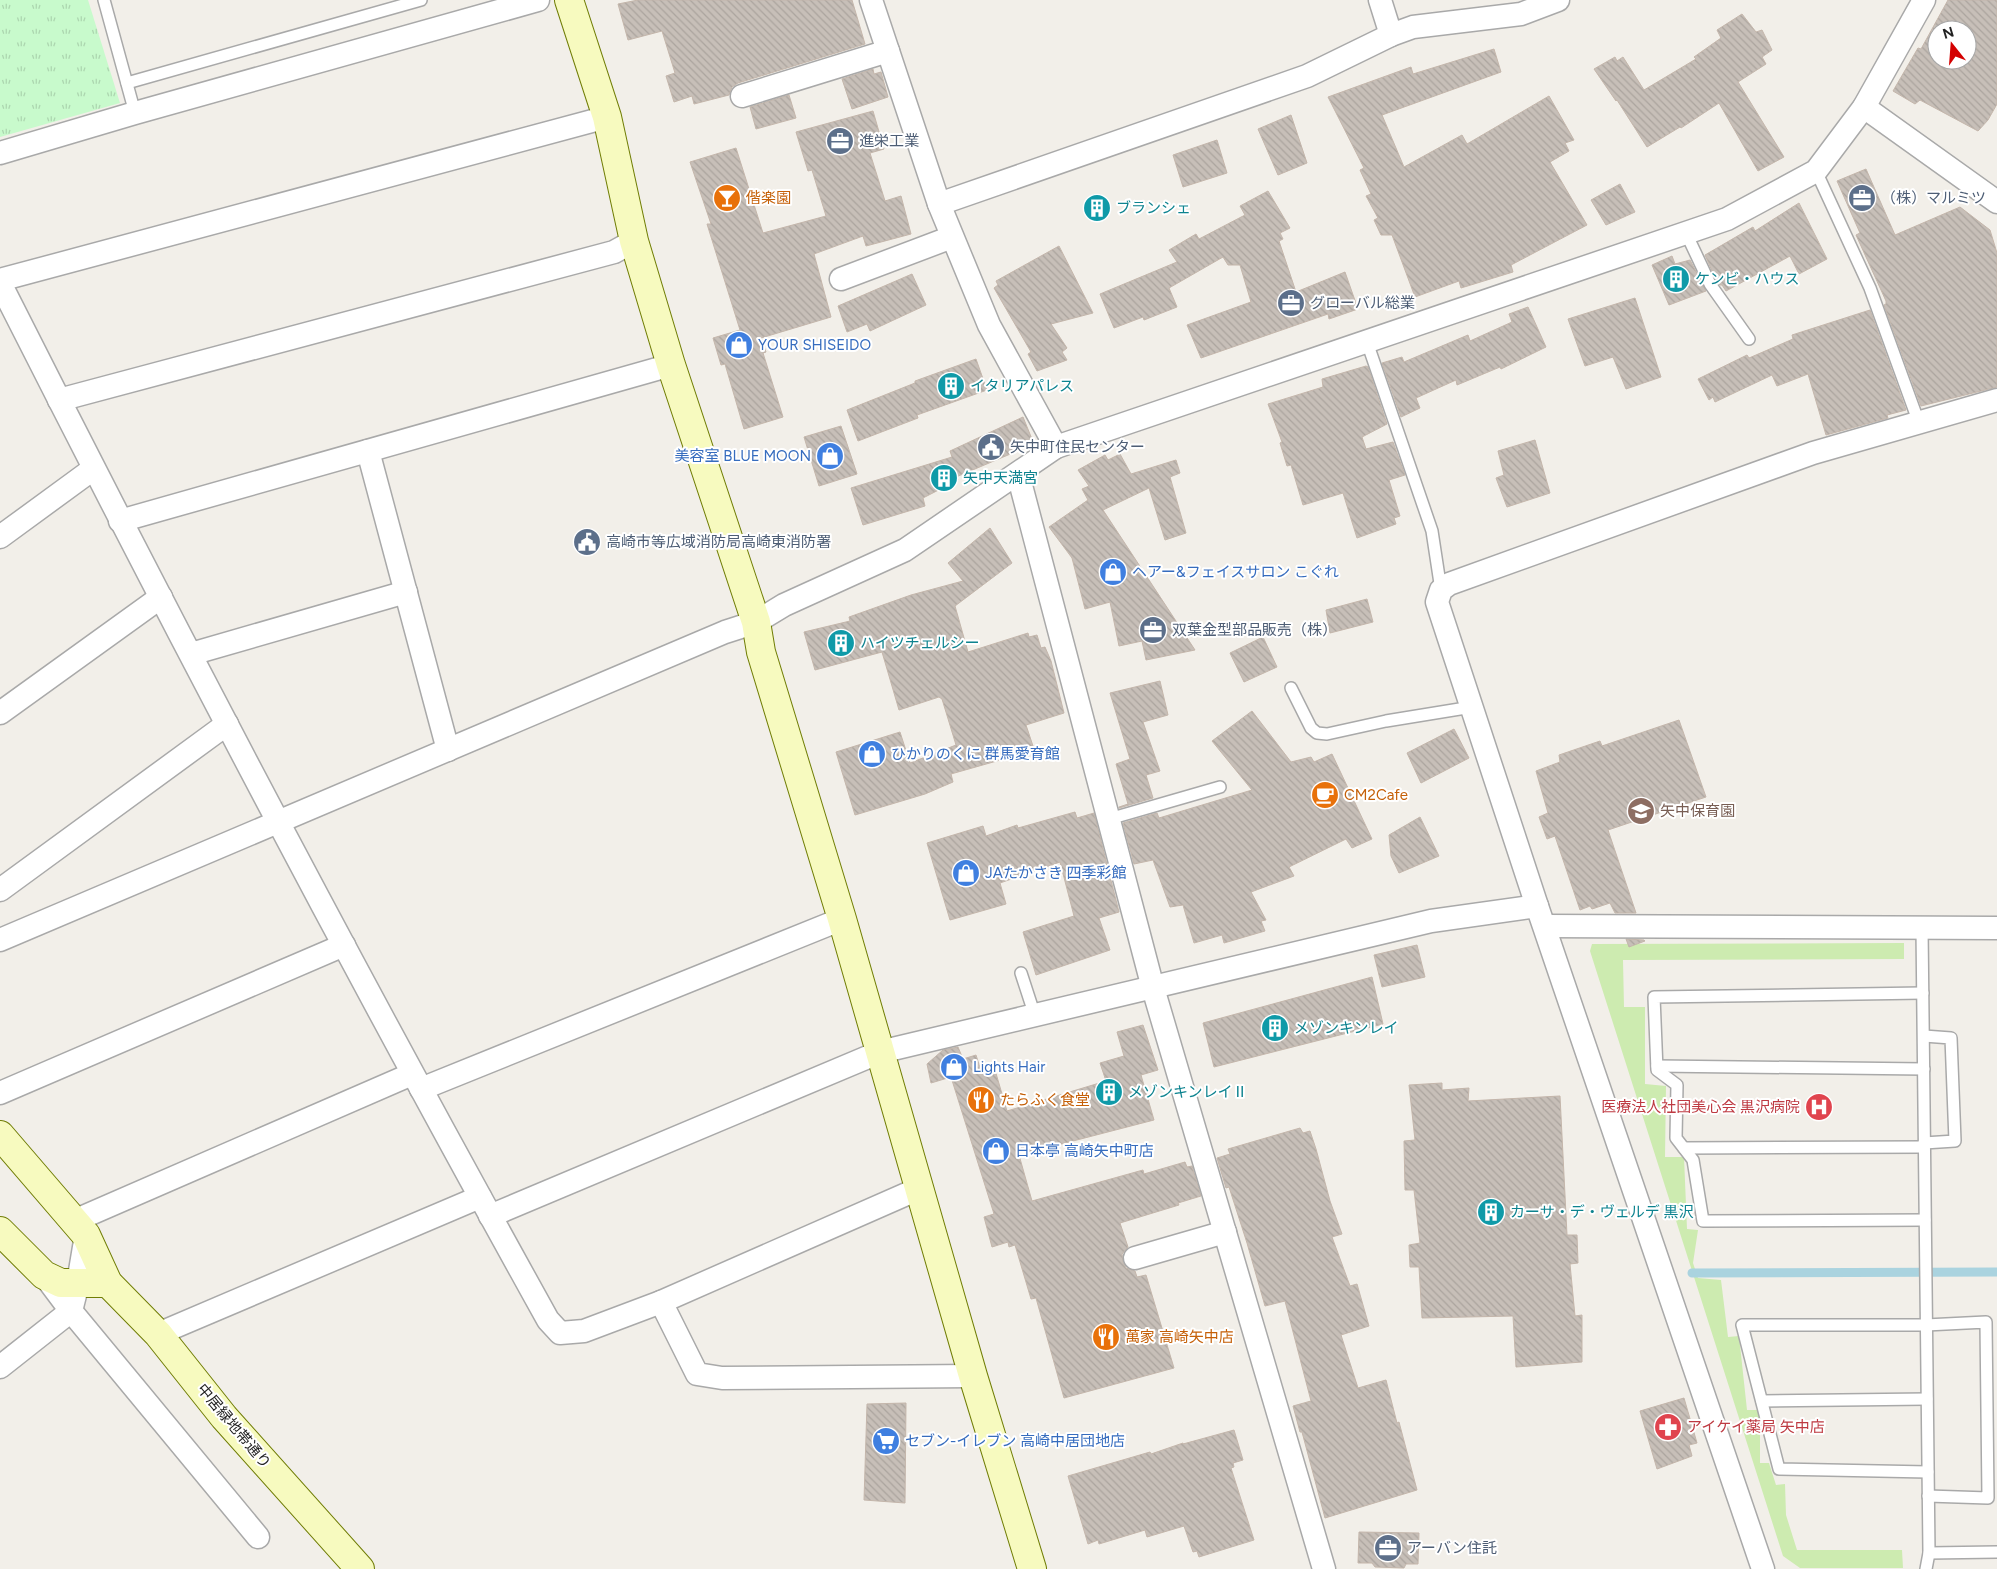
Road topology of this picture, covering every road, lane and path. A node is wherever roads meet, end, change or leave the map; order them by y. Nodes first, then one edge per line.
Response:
1 (104, 0) edge
2 (421, 0) edge
3 (538, 0) edge
4 (569, 0) edge
5 (871, 0) edge
6 (1380, 0) edge
7 (1558, 0) edge
8 (1924, 0) edge
9 (1391, 35) junction
10 (888, 51) junction
11 (128, 84) junction
12 (742, 96) dead end
13 (1864, 107) junction
14 (135, 112) junction
15 (607, 117) junction
16 (0, 153) edge
17 (1816, 170) junction
18 (1997, 202) edge
19 (939, 204) junction
20 (1686, 233) junction
21 (952, 236) junction
22 (634, 241) junction
23 (841, 279) dead end
24 (0, 282) edge
25 (1749, 339) dead end
26 (1367, 342) junction
27 (670, 365) junction
28 (59, 400) junction
29 (1997, 400) edge
30 (1920, 423) junction
31 (1056, 447) junction
32 (368, 451) junction
33 (93, 469) junction
34 (1018, 474) junction
35 (120, 521) junction
36 (0, 537) edge
37 (1441, 590) junction
38 (406, 592) junction
39 (161, 597) junction
40 (756, 622) junction
41 (190, 654) junction
42 (1291, 688) dead end
43 (1472, 707) junction
44 (0, 712) edge
45 (227, 724) junction
46 (448, 750) junction
47 (1220, 787) dead end
48 (1109, 819) junction
49 (279, 822) junction
50 (0, 890) edge
51 (1541, 916) junction
52 (842, 919) junction
53 (1922, 928) junction
54 (1997, 928) edge
55 (0, 940) edge
56 (344, 945) junction
57 (1021, 973) dead end
58 (1153, 988) junction
59 (1923, 993) junction
60 (1035, 1016) junction
61 (1924, 1036) junction
62 (880, 1052) junction
63 (1657, 1066) junction
64 (1924, 1069) junction
65 (417, 1082) junction
66 (0, 1094) edge
67 (0, 1135) edge
68 (1924, 1145) junction
69 (1684, 1148) junction
70 (918, 1189) junction
71 (485, 1206) junction
72 (1925, 1220) junction
73 (80, 1228) junction
74 (0, 1231) edge
75 (1225, 1232) junction
76 (1135, 1258) dead end
77 (44, 1275) junction
78 (78, 1283) junction
79 (108, 1283) junction
80 (661, 1302) junction
81 (71, 1311) junction
82 (1926, 1325) junction
83 (158, 1334) junction
84 (0, 1367) edge
85 (973, 1376) junction
86 (1927, 1399) junction
87 (1762, 1401) junction
88 (1928, 1472) junction
89 (1928, 1496) junction
90 (258, 1537) dead end
91 (1997, 1552) edge
92 (1929, 1553) junction
93 (360, 1569) edge
94 (1032, 1569) edge
95 (1324, 1569) edge
96 (1763, 1569) edge
97 (1926, 1569) edge

1 - 11 lane
2 - 11 lane
3 - 14 street
4 - 15 street
5 - 10 street
6 - 9 street
7 - 9 street
8 - 13 street
9 - 19 street
10 - 12 street
10 - 19 street
11 - 14 lane
13 - 17 street
13 - 18 street
14 - 16 street
15 - 22 street
15 - 24 street
17 - 20 street
17 - 30 lane
19 - 21 street
20 - 25 lane
20 - 26 street
21 - 23 street
21 - 31 street
22 - 27 street
22 - 28 street
24 - 28 street
26 - 31 street
26 - 37 lane
27 - 32 street
27 - 40 street
28 - 33 street
29 - 30 street
30 - 37 street
31 - 34 street
32 - 35 street
32 - 38 street
33 - 35 street
33 - 36 street
34 - 40 street
34 - 48 street
35 - 39 street
37 - 43 street
38 - 41 street
38 - 46 street
39 - 41 street
39 - 44 street
40 - 46 street
40 - 52 street
41 - 45 street
42 - 43 lane
43 - 51 street
45 - 49 street
45 - 50 street
46 - 49 street
47 - 48 lane
48 - 58 street
49 - 55 street
49 - 56 street
51 - 53 street
51 - 58 street
51 - 96 street
52 - 62 street
52 - 65 street
53 - 54 street
53 - 59 lane
56 - 65 street
56 - 66 street
57 - 60 lane
58 - 60 street
58 - 75 street
59 - 61 lane
59 - 63 lane
60 - 62 street
61 - 64 lane
61 - 68 lane
62 - 70 street
62 - 71 street
63 - 64 lane
63 - 69 lane
64 - 68 lane
65 - 71 street
65 - 73 street
67 - 73 street, 中居緑地帯通り
68 - 69 lane
68 - 72 lane
69 - 72 lane
70 - 80 street
70 - 85 street
71 - 80 street
71 - 83 street
72 - 82 lane
73 - 78 street
73 - 79 street, 中居緑地帯通り
74 - 77 street
75 - 76 street
75 - 95 street
77 - 78 street
77 - 81 street
78 - 79 street
78 - 81 street
79 - 83 street, 中居緑地帯通り
80 - 85 street
81 - 84 street
81 - 90 street
82 - 86 lane
82 - 87 lane
82 - 89 lane
83 - 93 street, 中居緑地帯通り
85 - 94 street
86 - 87 lane
86 - 88 lane
87 - 88 lane
88 - 89 lane
89 - 92 lane
91 - 92 lane
92 - 97 lane

